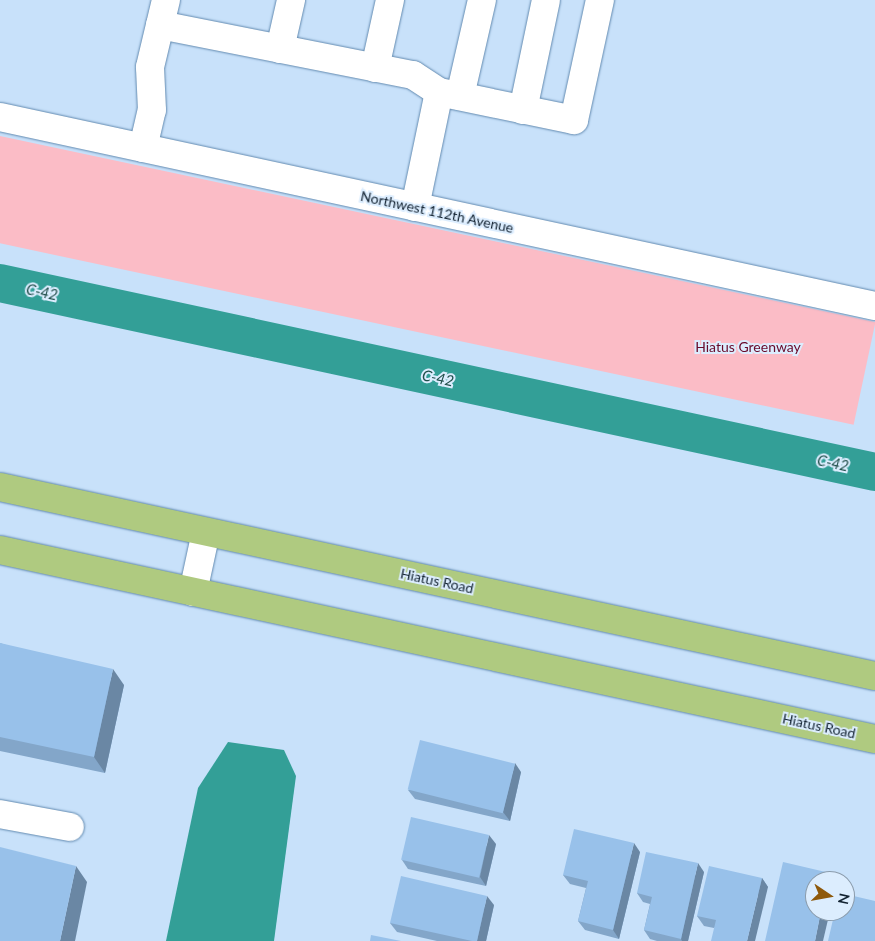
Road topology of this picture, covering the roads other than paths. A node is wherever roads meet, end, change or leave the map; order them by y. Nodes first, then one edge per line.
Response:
1 (291, 0) edge
2 (390, 0) edge
3 (482, 0) edge
4 (546, 0) edge
5 (600, 0) edge
6 (163, 12) edge
7 (280, 49) junction
8 (375, 68) junction
9 (450, 94) junction
10 (523, 110) junction
11 (0, 117) edge
12 (144, 148) junction
13 (415, 207) junction
14 (875, 306) edge
15 (0, 487) edge
16 (206, 532) junction
17 (0, 550) edge
18 (193, 592) junction
19 (875, 676) edge
20 (875, 738) edge
21 (0, 814) edge
22 (70, 827) dead end

1 - 7 street
2 - 8 street
3 - 9 street
4 - 10 street
5 - 10 street
6 - 7 street
6 - 12 street
7 - 8 street
8 - 9 street
9 - 10 street
9 - 13 street
11 - 12 street, Northwest 112th Avenue
12 - 13 street, Northwest 112th Avenue
13 - 14 street, Northwest 112th Avenue
15 - 16 main road, Hiatus Road
16 - 18 street
16 - 19 main road, Hiatus Road
17 - 18 main road, Hiatus Road
18 - 20 main road, Hiatus Road
21 - 22 street

